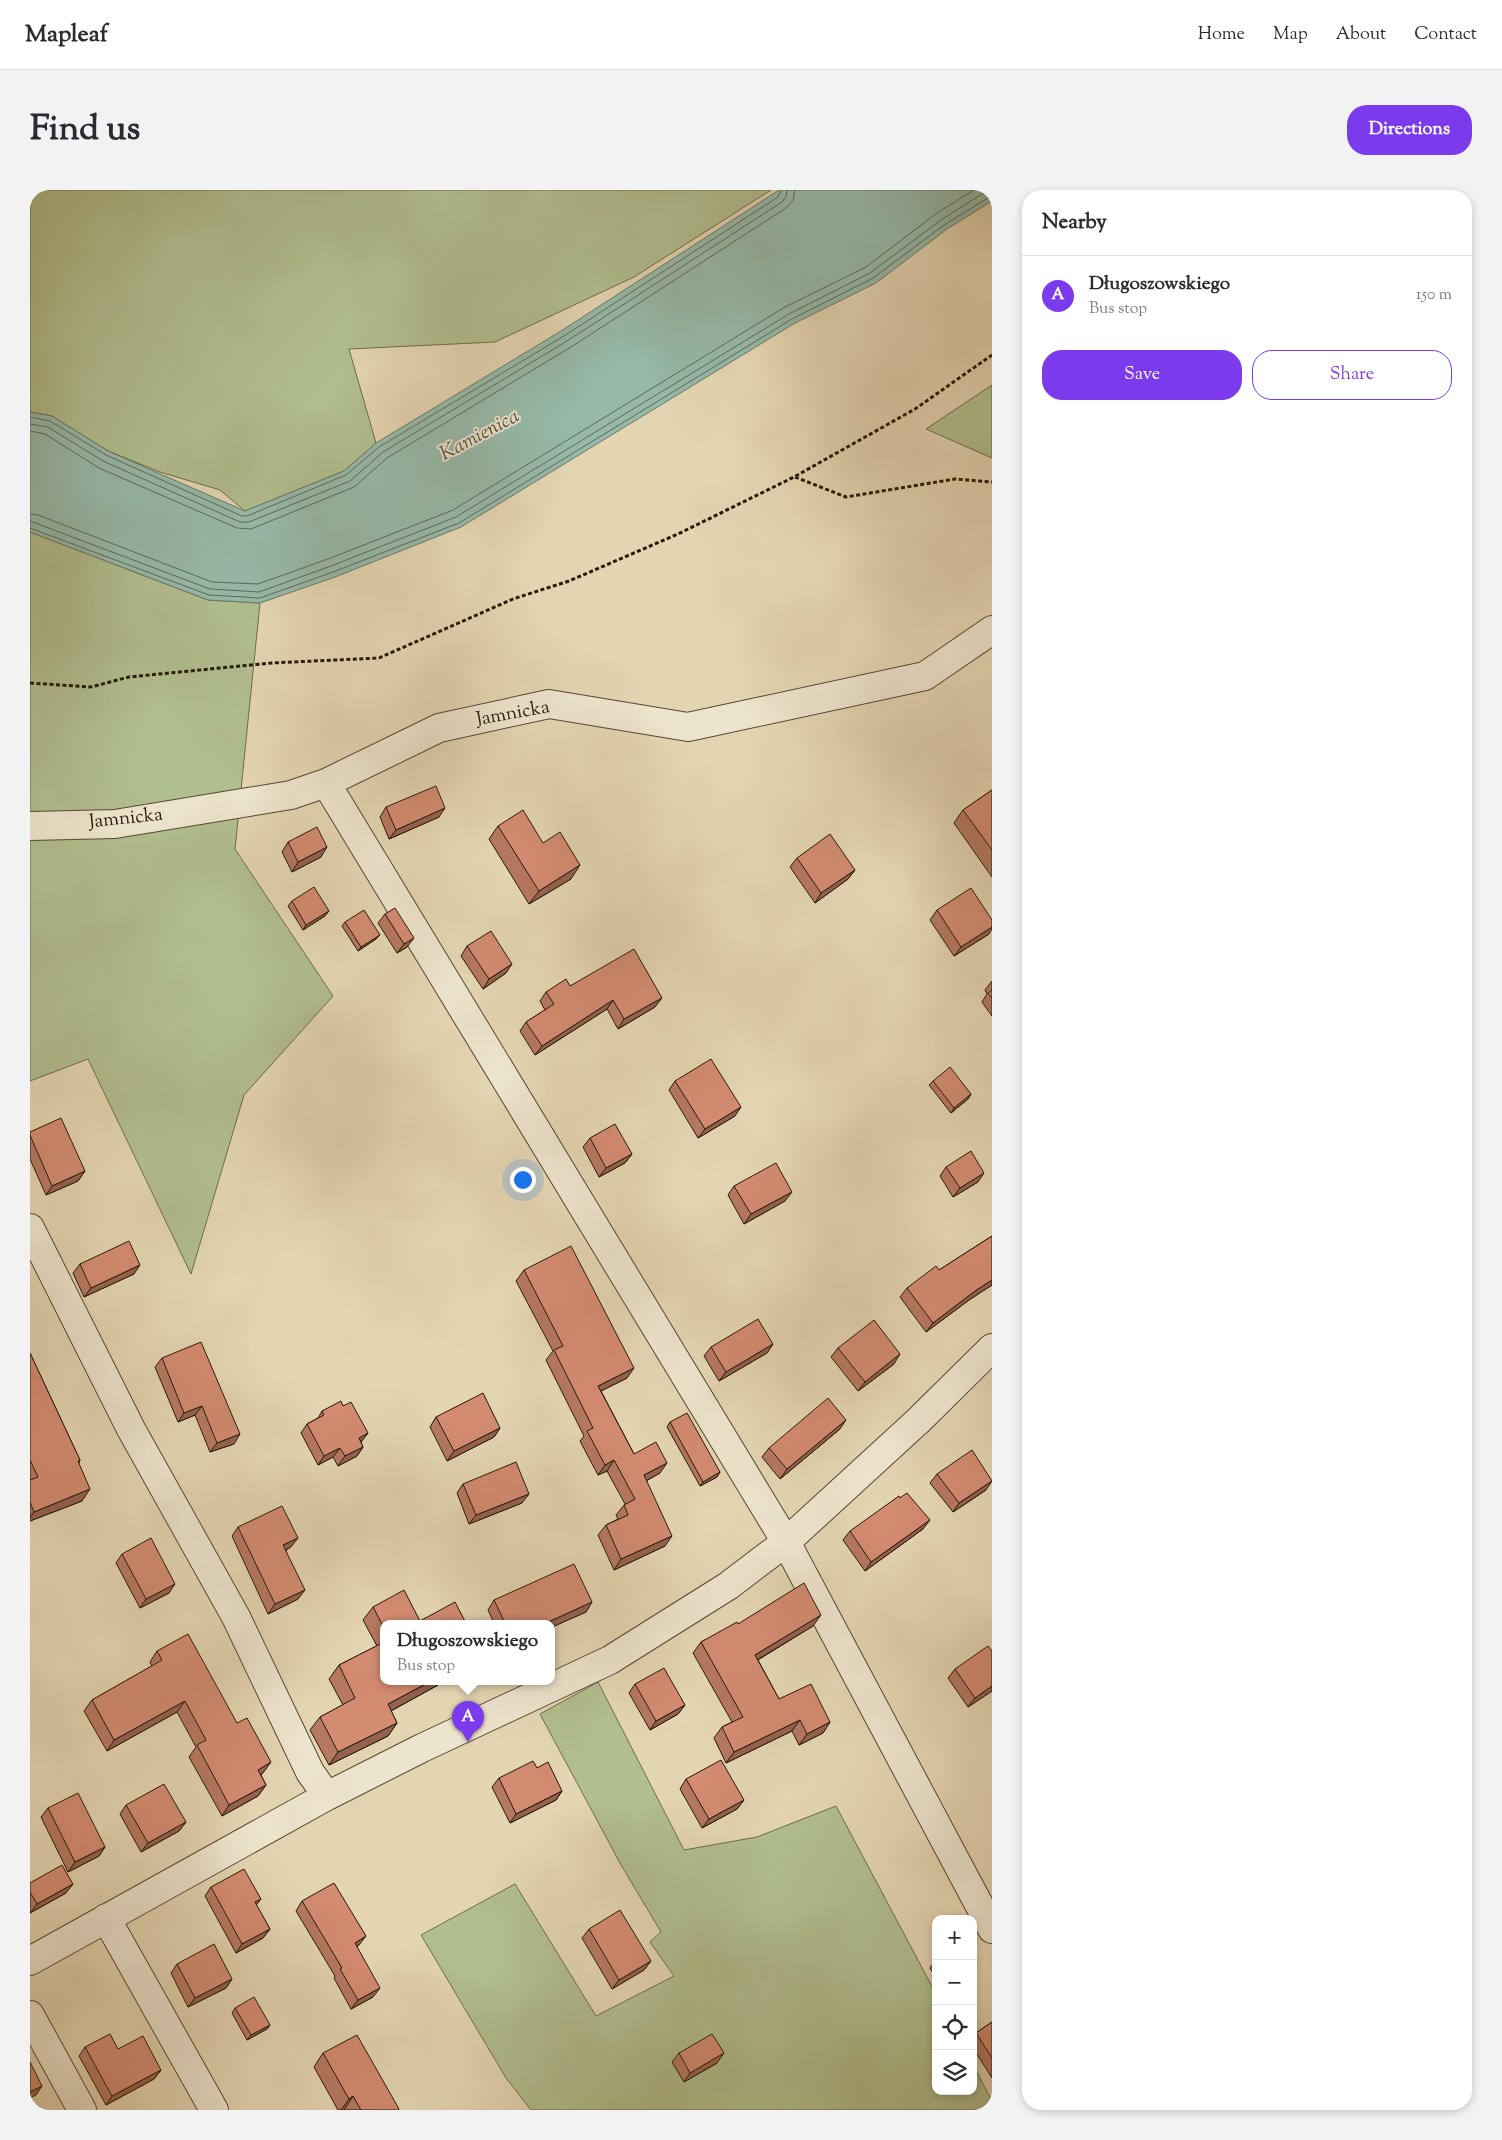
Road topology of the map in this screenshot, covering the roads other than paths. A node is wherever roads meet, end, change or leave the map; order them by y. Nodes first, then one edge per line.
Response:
1 (992, 630) edge
2 (326, 783) junction
3 (30, 826) edge
4 (30, 1228) edge
5 (992, 1348) edge
6 (786, 1542) junction
7 (327, 1796) junction
8 (106, 1918) junction
9 (992, 1930) edge
10 (31, 1956) edge
11 (30, 2015) edge
12 (82, 2110) edge
13 (214, 2110) edge

1 - 2 street, Jamnicka
2 - 3 street, Jamnicka
2 - 6 street
4 - 7 street
5 - 6 street
6 - 7 street
6 - 9 street
7 - 8 street
8 - 10 street
8 - 13 street
11 - 12 street

